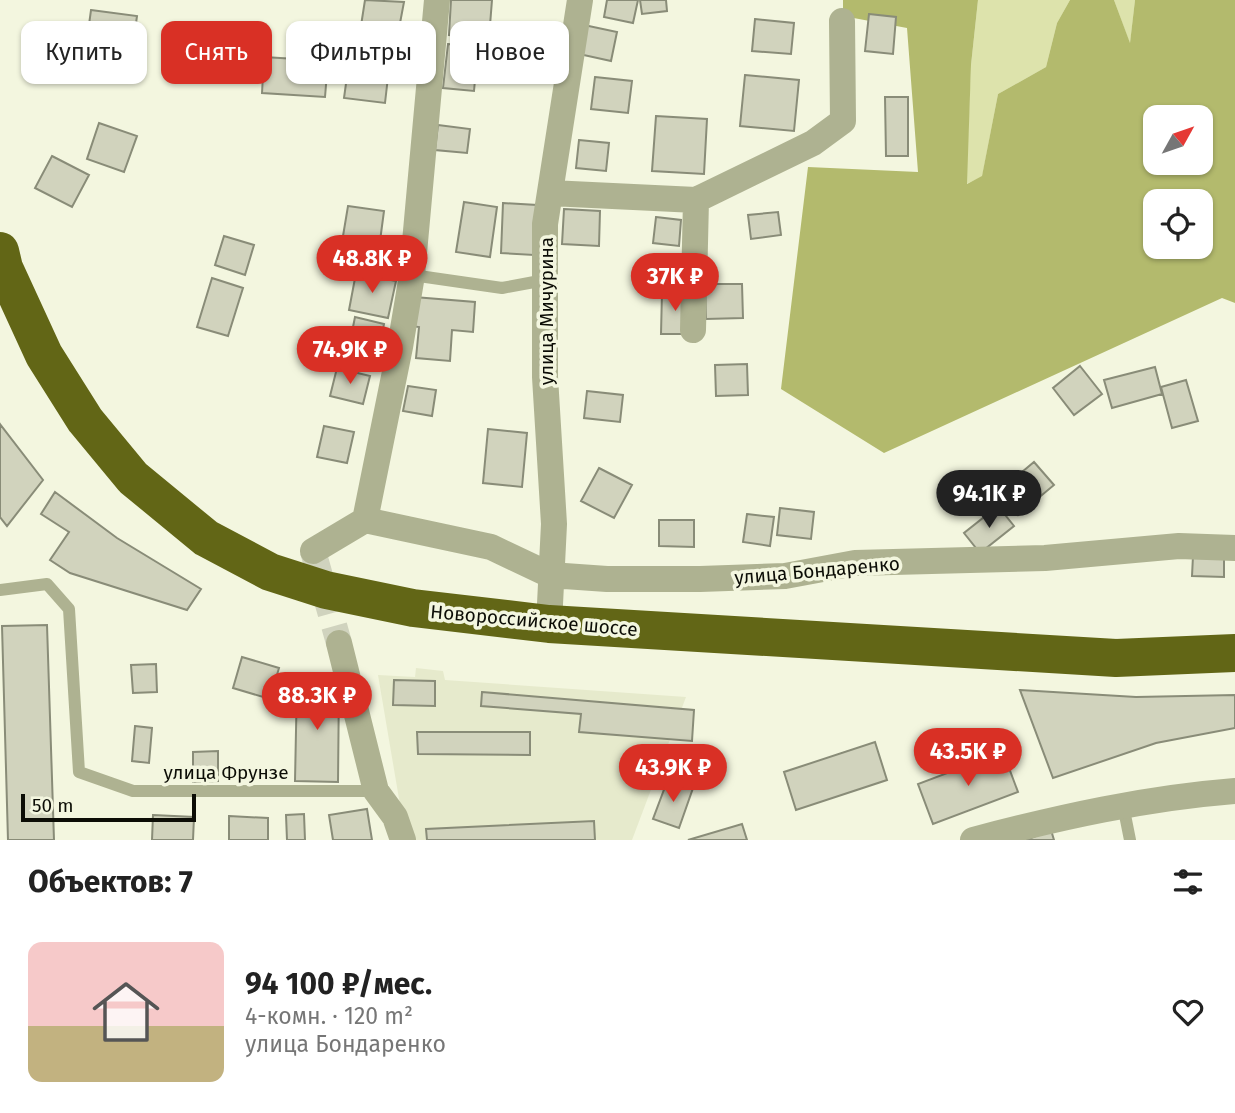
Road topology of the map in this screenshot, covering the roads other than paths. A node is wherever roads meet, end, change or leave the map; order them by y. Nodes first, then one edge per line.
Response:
1 (437, 0) edge
2 (580, 0) edge
3 (842, 21) dead end
4 (550, 193) junction
5 (696, 200) junction
6 (0, 251) edge
7 (412, 275) junction
8 (545, 280) junction
9 (693, 330) dead end
10 (365, 520) junction
11 (1235, 548) edge
12 (313, 551) dead end
13 (550, 575) junction
14 (0, 590) edge
15 (549, 624) junction
16 (339, 643) tunnel mouth
17 (1235, 653) edge
18 (1235, 791) edge
19 (376, 792) junction
20 (1124, 805) junction
21 (403, 840) edge
22 (973, 840) edge
23 (1130, 840) edge

1 - 7 street
2 - 4 street, улица Мичурина
3 - 5 street
4 - 5 street
4 - 8 street, улица Мичурина
5 - 9 street
6 - 15 highway, Новороссийское шоссе
7 - 8 lane
7 - 10 street
8 - 13 street, улица Мичурина
10 - 12 street
10 - 13 street, улица Бондаренко
11 - 13 street, улица Бондаренко
13 - 15 street, улица Мичурина
14 - 19 lane, улица Фрунзе
15 - 17 highway, Новороссийское шоссе
16 - 19 street
18 - 20 street
19 - 21 street
20 - 22 street
20 - 23 lane

